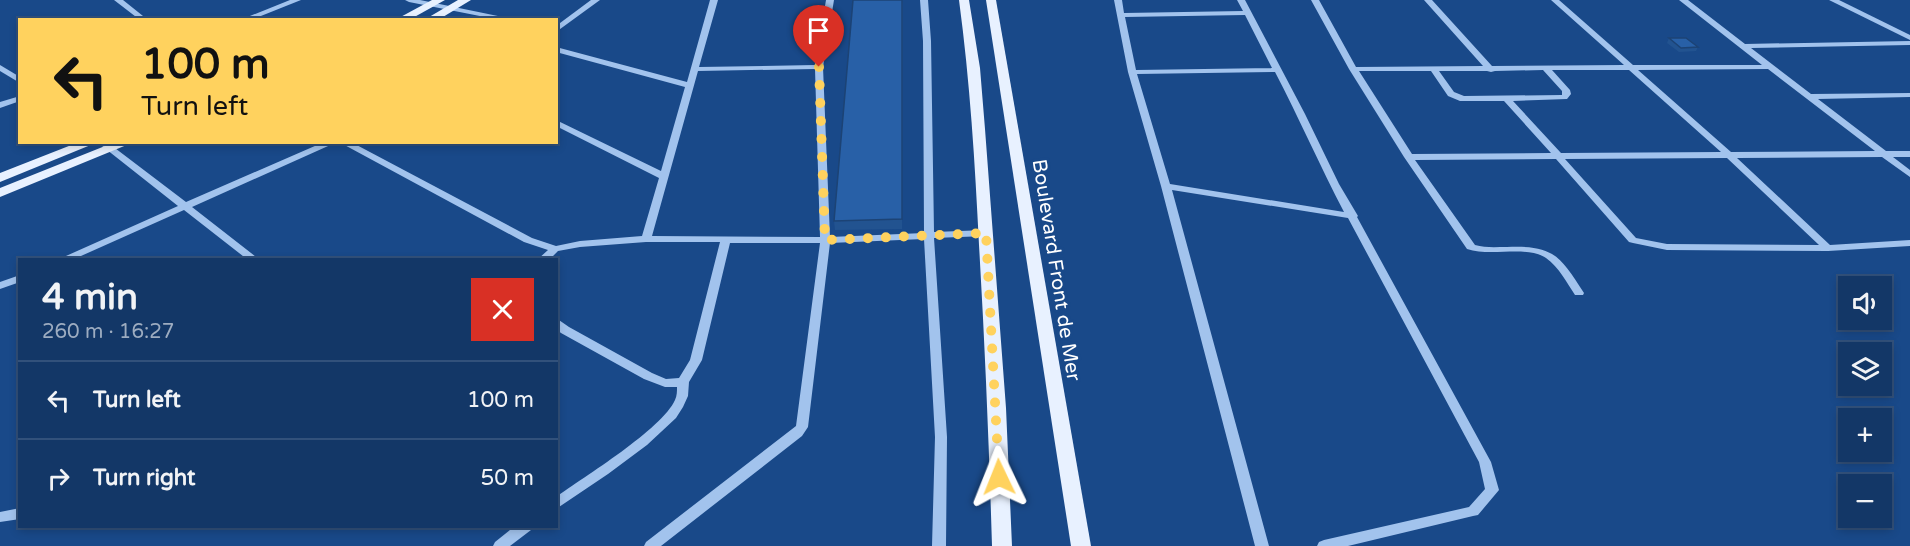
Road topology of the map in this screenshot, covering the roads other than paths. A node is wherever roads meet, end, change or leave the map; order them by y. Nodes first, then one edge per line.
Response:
1 (118, 0) edge
2 (297, 0) edge
3 (409, 0) edge
4 (466, 0) edge
5 (596, 0) edge
6 (714, 0) edge
7 (830, 0) edge
8 (924, 0) edge
9 (964, 0) edge
10 (991, 0) edge
11 (1118, 0) edge
12 (1242, 0) edge
13 (1315, 0) edge
14 (1428, 0) edge
15 (1555, 0) edge
16 (1683, 0) edge
17 (1833, 0) edge
18 (436, 2) edge
19 (453, 9) junction
20 (1248, 14) junction
21 (1121, 15) junction
22 (142, 18) edge
23 (248, 18) edge
24 (404, 18) edge
25 (433, 18) edge
26 (503, 18) edge
27 (558, 28) edge
28 (1910, 38) edge
29 (1910, 44) edge
30 (1744, 46) junction
31 (558, 51) edge
32 (0, 67) edge
33 (819, 67) junction
34 (1769, 68) junction
35 (694, 69) junction
36 (1353, 69) junction
37 (1546, 69) junction
38 (1634, 69) junction
39 (1276, 70) junction
40 (1434, 70) junction
41 (1491, 70) junction
42 (1132, 72) junction
43 (18, 80) edge
44 (689, 85) junction
45 (1910, 95) edge
46 (1809, 96) junction
47 (18, 99) edge
48 (1509, 100) junction
49 (0, 105) edge
50 (558, 123) edge
51 (87, 144) edge
52 (328, 144) edge
53 (348, 144) edge
54 (105, 146) edge
55 (1910, 154) edge
56 (1729, 155) junction
57 (1884, 155) junction
58 (1558, 156) junction
59 (1409, 158) junction
60 (1910, 174) edge
61 (663, 176) junction
62 (0, 178) edge
63 (1166, 186) junction
64 (0, 193) edge
65 (185, 207) junction
66 (1353, 216) junction
67 (986, 233) junction
68 (929, 235) junction
69 (646, 239) junction
70 (726, 239) junction
71 (825, 240) junction
72 (1910, 243) edge
73 (1828, 248) junction
74 (555, 249) junction
75 (67, 258) edge
76 (252, 258) edge
77 (544, 258) edge
78 (18, 279) edge
79 (0, 286) edge
80 (1579, 293) dead end
81 (558, 324) edge
82 (682, 382) junction
83 (558, 503) edge
84 (18, 513) edge
85 (0, 517) edge
86 (523, 528) edge
87 (500, 546) edge
88 (651, 546) edge
89 (939, 546) edge
90 (1002, 546) edge
91 (1081, 546) edge
92 (1262, 546) edge
93 (1324, 546) edge

1 - 22 street
2 - 23 street
3 - 18 street
4 - 19 main road
5 - 27 street
6 - 35 street
7 - 33 street
8 - 68 street
9 - 67 main road
10 - 91 main road, Boulevard Front de Mer
11 - 21 street
12 - 20 street
13 - 36 street
14 - 41 street
15 - 38 street
16 - 30 street
17 - 28 street
18 - 19 street
18 - 24 main road
19 - 25 main road
19 - 26 street
20 - 21 street
20 - 39 street
21 - 42 street
29 - 30 street
30 - 34 street
31 - 44 street
32 - 43 street
33 - 35 street
33 - 71 street
34 - 38 street
34 - 46 street
35 - 44 street
36 - 40 street
36 - 59 street
37 - 38 street
37 - 41 street
37 - 48 street
38 - 56 street
39 - 42 street
39 - 66 street
40 - 41 street
40 - 48 street
42 - 63 street
44 - 61 street
45 - 46 street
46 - 57 street
47 - 49 street
48 - 58 street
50 - 61 street
51 - 62 main road
52 - 65 street
53 - 74 street
54 - 64 main road
54 - 65 street
55 - 57 street
56 - 57 street
56 - 58 street
56 - 73 street
57 - 60 street
58 - 59 street
58 - 73 street
59 - 80 street
61 - 69 street
63 - 66 street
63 - 92 street
65 - 75 street
65 - 76 street
66 - 93 street
67 - 68 street
67 - 90 main road
68 - 71 street
68 - 89 street
69 - 70 street
69 - 74 street
70 - 71 street
70 - 82 street
71 - 88 street
72 - 73 street
74 - 77 street
78 - 79 street
81 - 82 street
82 - 83 street
84 - 85 street
86 - 87 street

